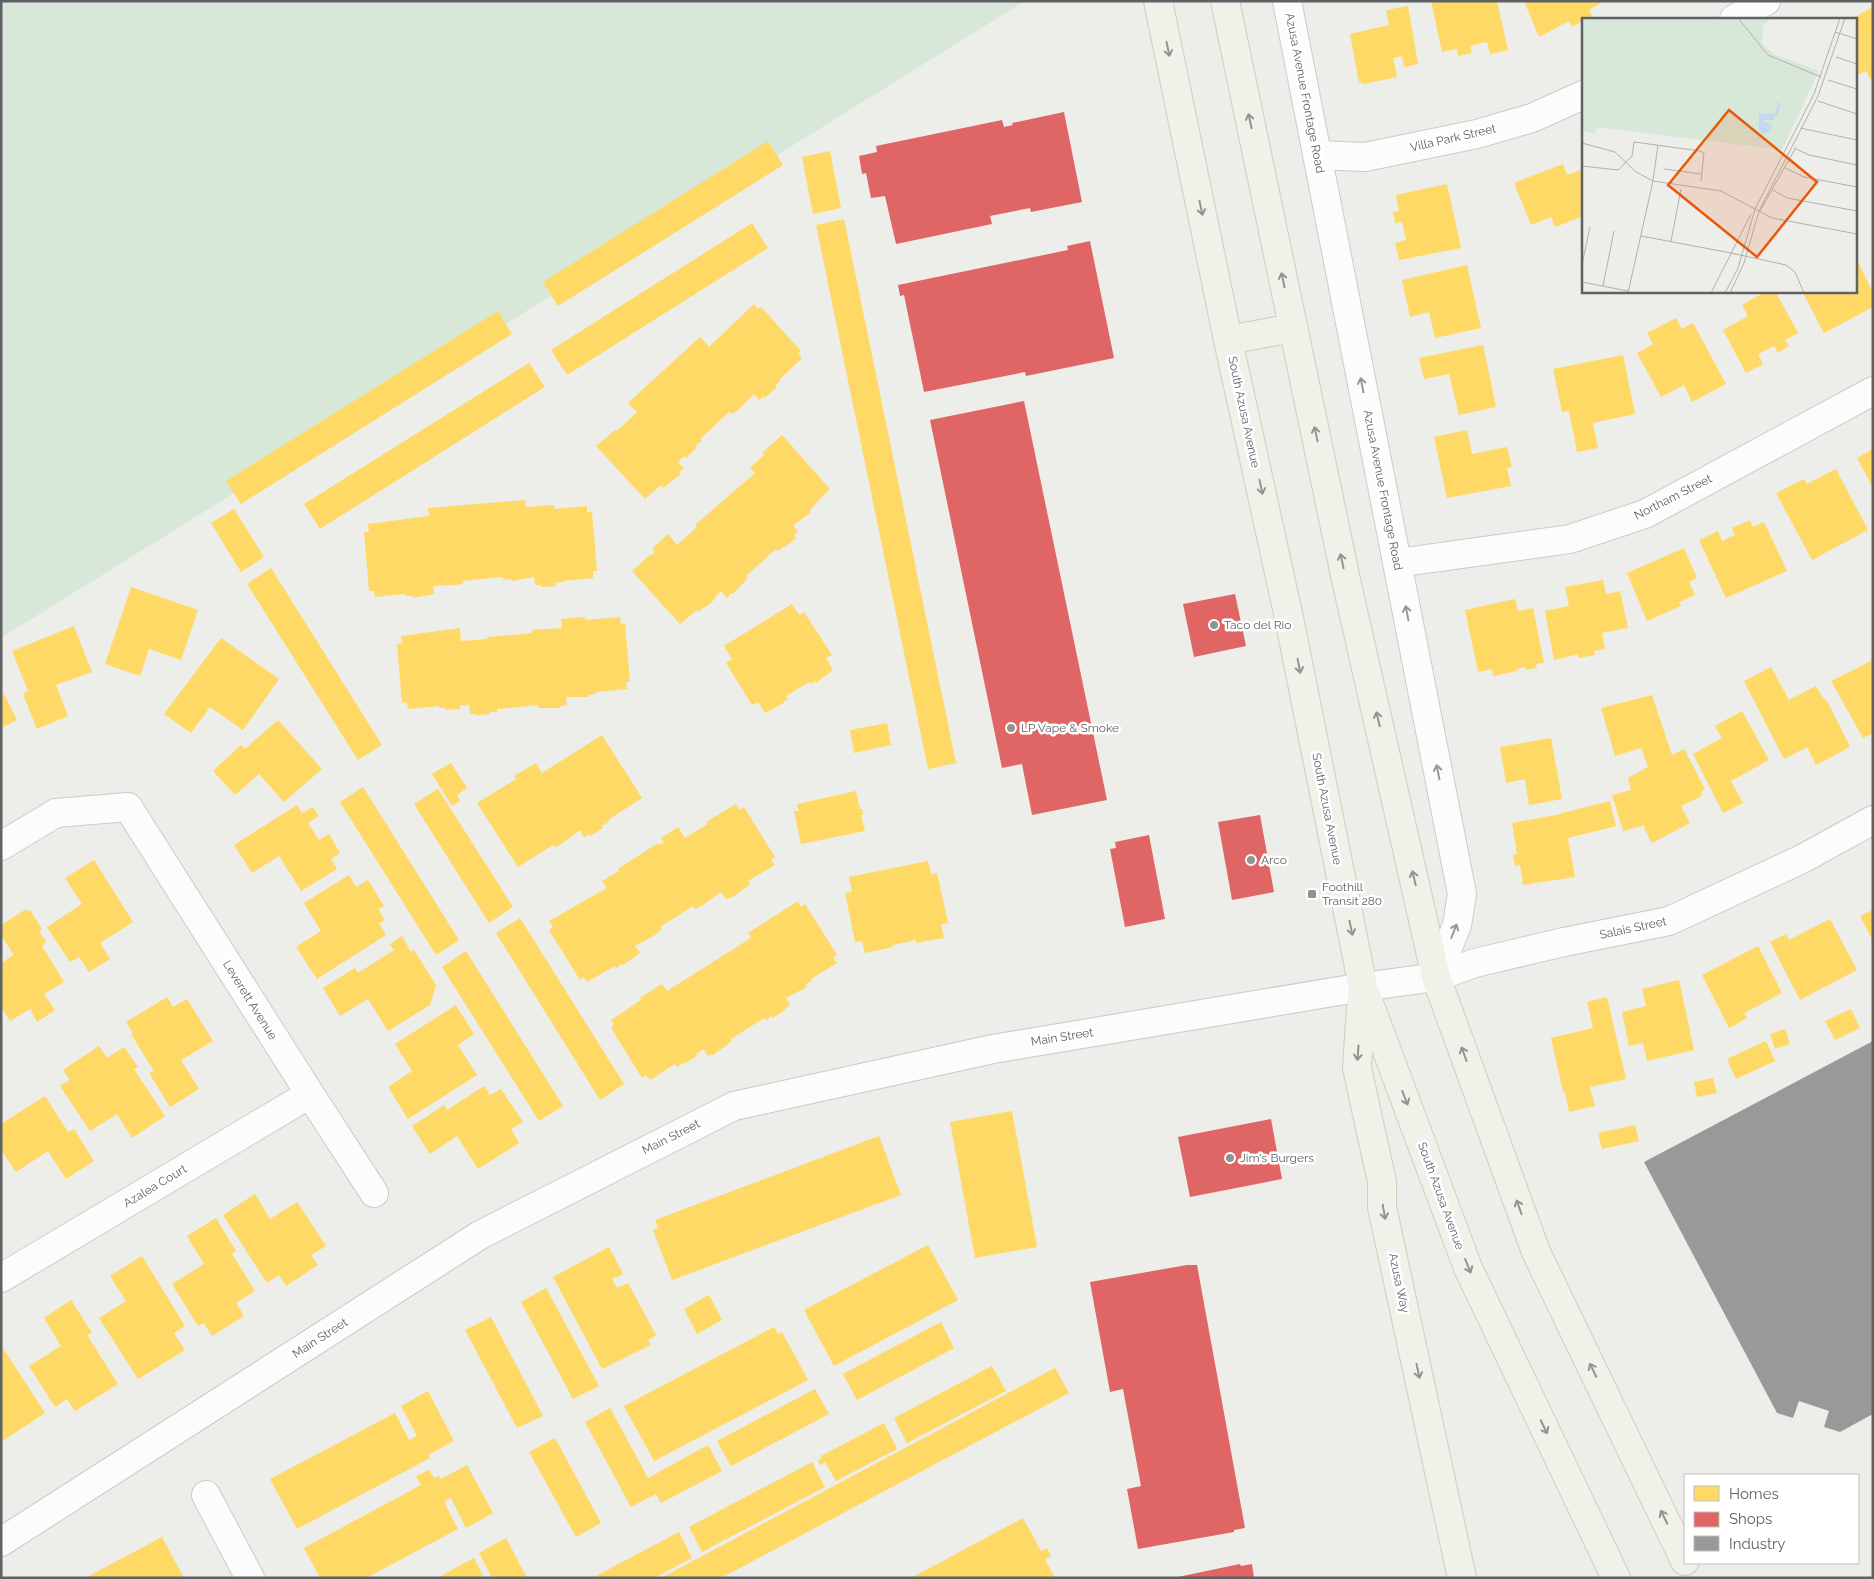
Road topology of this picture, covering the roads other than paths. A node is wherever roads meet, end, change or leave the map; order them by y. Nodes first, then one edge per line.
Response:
1 (1158, 1) edge
2 (1225, 1) edge
3 (1287, 1) edge
4 (1766, 1) edge
5 (1736, 18) edge
6 (1582, 95) edge
7 (1317, 155) junction
8 (1293, 328) junction
9 (1228, 340) junction
10 (1873, 391) edge
11 (1397, 563) junction
12 (1873, 820) edge
13 (1, 846) edge
14 (1436, 977) junction
15 (1363, 987) junction
16 (310, 1094) junction
17 (374, 1193) dead end
18 (1, 1278) edge
19 (206, 1495) dead end
20 (1, 1542) edge
21 (1684, 1558) edge
22 (1687, 1564) edge
23 (250, 1578) edge
24 (1462, 1578) edge
25 (1616, 1578) edge
26 (1693, 1578) edge

1 -> 9 main road, South Azusa Avenue
8 -> 2 main road
3 - 7 street, Azusa Avenue Frontage Road
4 - 5 street
6 - 7 street, Villa Park Street
11 -> 7 street, Azusa Avenue Frontage Road
8 - 9 main road
14 -> 8 main road
9 -> 15 main road, South Azusa Avenue
10 - 11 street, Northam Street
14 -> 11 street, Azusa Avenue Frontage Road
12 - 14 street, Salais Street
13 - 16 street, Leverett Avenue
14 - 15 street, Main Street
21 -> 14 main road
15 - 20 street, Main Street
15 -> 24 main road, Azusa Way
15 -> 25 main road, South Azusa Avenue
16 - 17 street, Leverett Avenue
16 - 18 street, Azalea Court
19 - 23 street
22 - 26 main road

